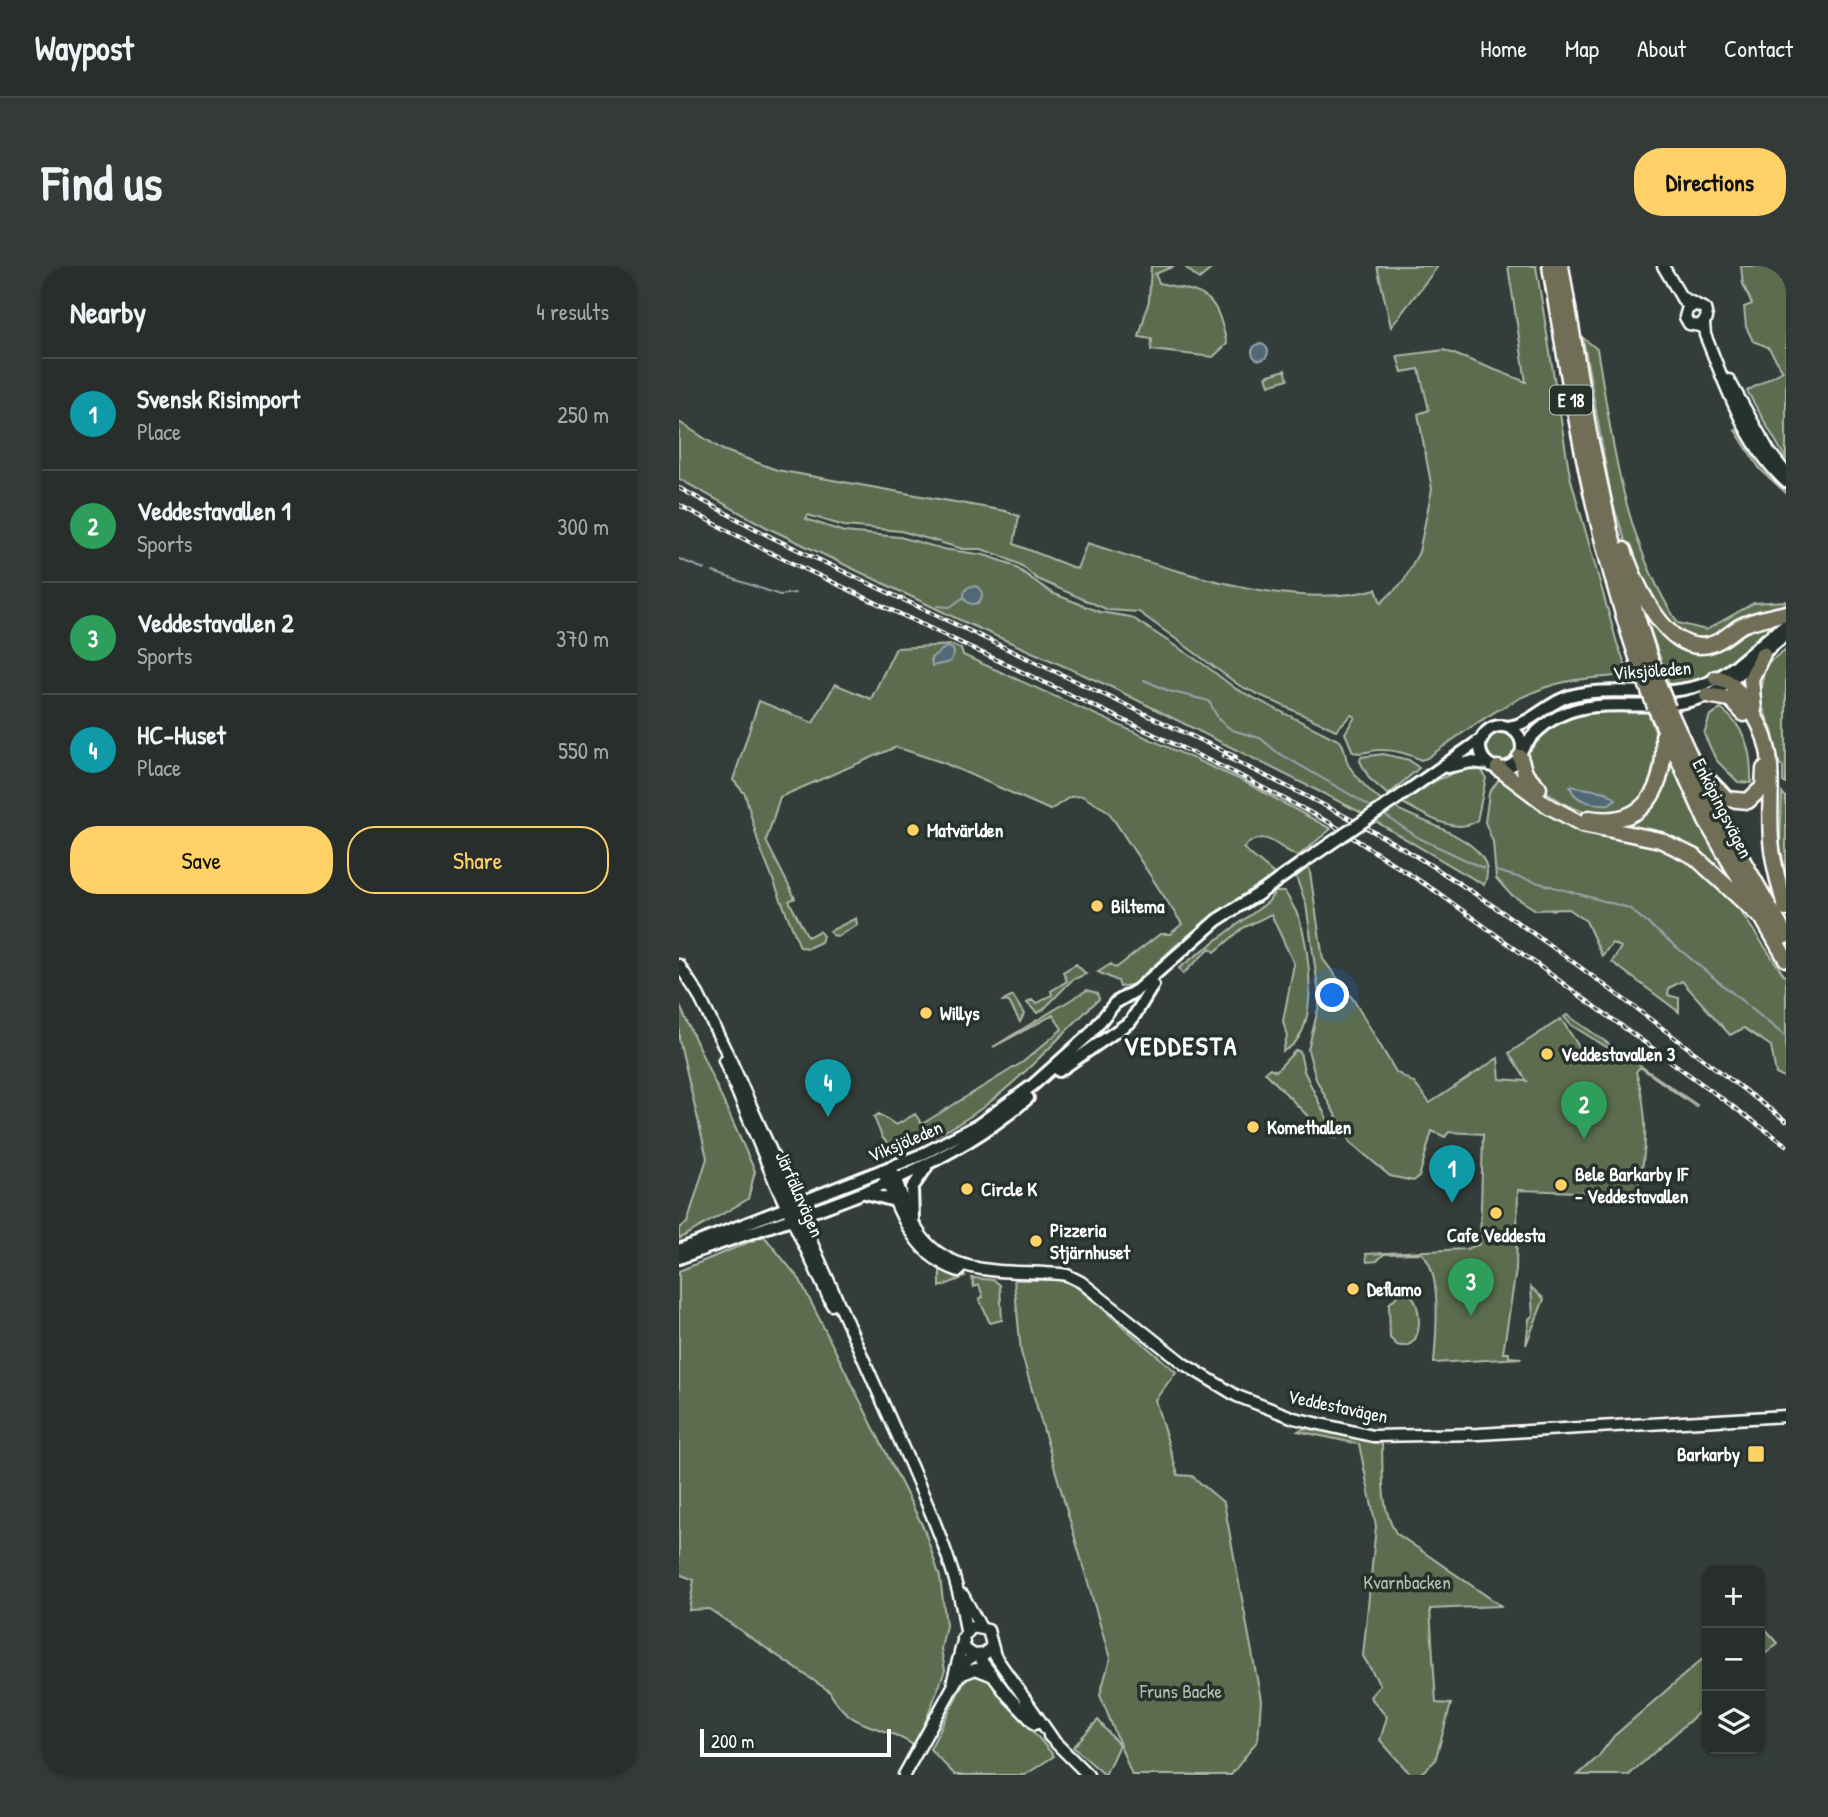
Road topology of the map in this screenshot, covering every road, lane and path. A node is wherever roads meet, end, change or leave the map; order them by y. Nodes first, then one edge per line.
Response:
1 (1550, 266) edge
2 (1562, 266) edge
3 (1663, 266) edge
4 (1690, 307) junction
5 (1700, 325) junction
6 (1712, 353) junction
7 (1597, 474) junction
8 (1786, 474) edge
9 (1786, 482) edge
10 (1786, 613) edge
11 (1786, 624) edge
12 (1786, 635) edge
13 (1763, 654) junction
14 (1722, 680) junction
15 (1652, 683) junction
16 (1707, 695) junction
17 (1662, 707) junction
18 (1755, 715) junction
19 (1662, 724) junction
20 (1509, 727) junction
21 (1483, 738) junction
22 (1683, 744) junction
23 (1521, 753) junction
24 (1493, 766) junction
25 (1441, 769) junction
26 (1261, 892) junction
27 (1786, 909) edge
28 (1759, 916) junction
29 (1786, 936) edge
30 (1786, 959) edge
31 (679, 965) edge
32 (1153, 985) junction
33 (1123, 999) junction
34 (1111, 1010) junction
35 (1131, 1010) junction
36 (1122, 1020) junction
37 (1068, 1064) junction
38 (930, 1164) junction
39 (889, 1174) junction
40 (859, 1191) junction
41 (895, 1201) junction
42 (793, 1210) junction
43 (912, 1219) junction
44 (679, 1250) edge
45 (679, 1258) edge
46 (1008, 1272) junction
47 (1786, 1416) edge
48 (957, 1586) junction
49 (981, 1626) junction
50 (964, 1636) junction
51 (992, 1645) junction
52 (976, 1655) junction
53 (960, 1675) junction
54 (995, 1678) junction
55 (950, 1694) junction
56 (1053, 1740) junction
57 (904, 1775) edge
58 (1088, 1775) edge

1 - 15 highway, E 18
2 - 7 highway, E 18
3 - 4 street
4 - 5 street
4 - 5 street
5 - 6 street
6 - 8 street
6 - 9 street
7 - 10 highway
7 - 15 highway, E 18
11 - 14 main road, Viksjöleden
12 - 13 main road, Viksjöleden
13 - 14 main road, Viksjöleden
13 - 18 highway
14 - 16 main road, Viksjöleden
14 - 18 highway
14 - 20 main road, Viksjöleden
15 - 17 highway, E 18, bridge
16 - 22 highway
16 - 23 main road, Viksjöleden
17 - 19 highway, Enköpingsvägen / E 18
17 - 22 highway, Enköpingsvägen / E 18
18 - 27 highway
19 - 23 highway
19 - 28 highway, Enköpingsvägen / E 18
20 - 21 main road
20 - 23 main road
21 - 24 main road
21 - 25 main road, Viksjöleden
22 - 29 highway, Enköpingsvägen / E 18
23 - 24 main road
24 - 25 main road, Viksjöleden
24 - 28 highway
25 - 26 main road, Viksjöleden, bridge
26 - 32 main road, Viksjöleden
26 - 33 main road, Viksjöleden
28 - 30 highway, Enköpingsvägen / E 18
31 - 42 street, Järfällavägen
32 - 35 main road, Viksjöleden
32 - 37 main road, Viksjöleden
33 - 34 main road
33 - 35 main road
34 - 36 main road
34 - 39 main road, Viksjöleden
35 - 36 main road
36 - 37 main road, Viksjöleden
37 - 38 main road, Viksjöleden
38 - 39 main road, Viksjöleden
38 - 43 main road
39 - 40 main road, Viksjöleden
39 - 41 street, Veddestavägen
39 - 42 main road, Viksjöleden
39 - 43 street, Veddestavägen
40 - 41 main road
40 - 42 main road, Viksjöleden
41 - 46 street, Veddestavägen
42 - 44 main road, Viksjöleden
42 - 45 main road, Viksjöleden
42 - 48 street, Järfällavägen
43 - 46 street, Veddestavägen
46 - 47 street, Veddestavägen
48 - 49 street, Järfällavägen
48 - 50 street, Järfällavägen
49 - 50 street
49 - 51 street
50 - 52 street
50 - 55 street
51 - 52 street
51 - 56 street
52 - 53 street
52 - 54 street
53 - 54 street
53 - 55 street
54 - 56 street
55 - 57 street
56 - 58 street

